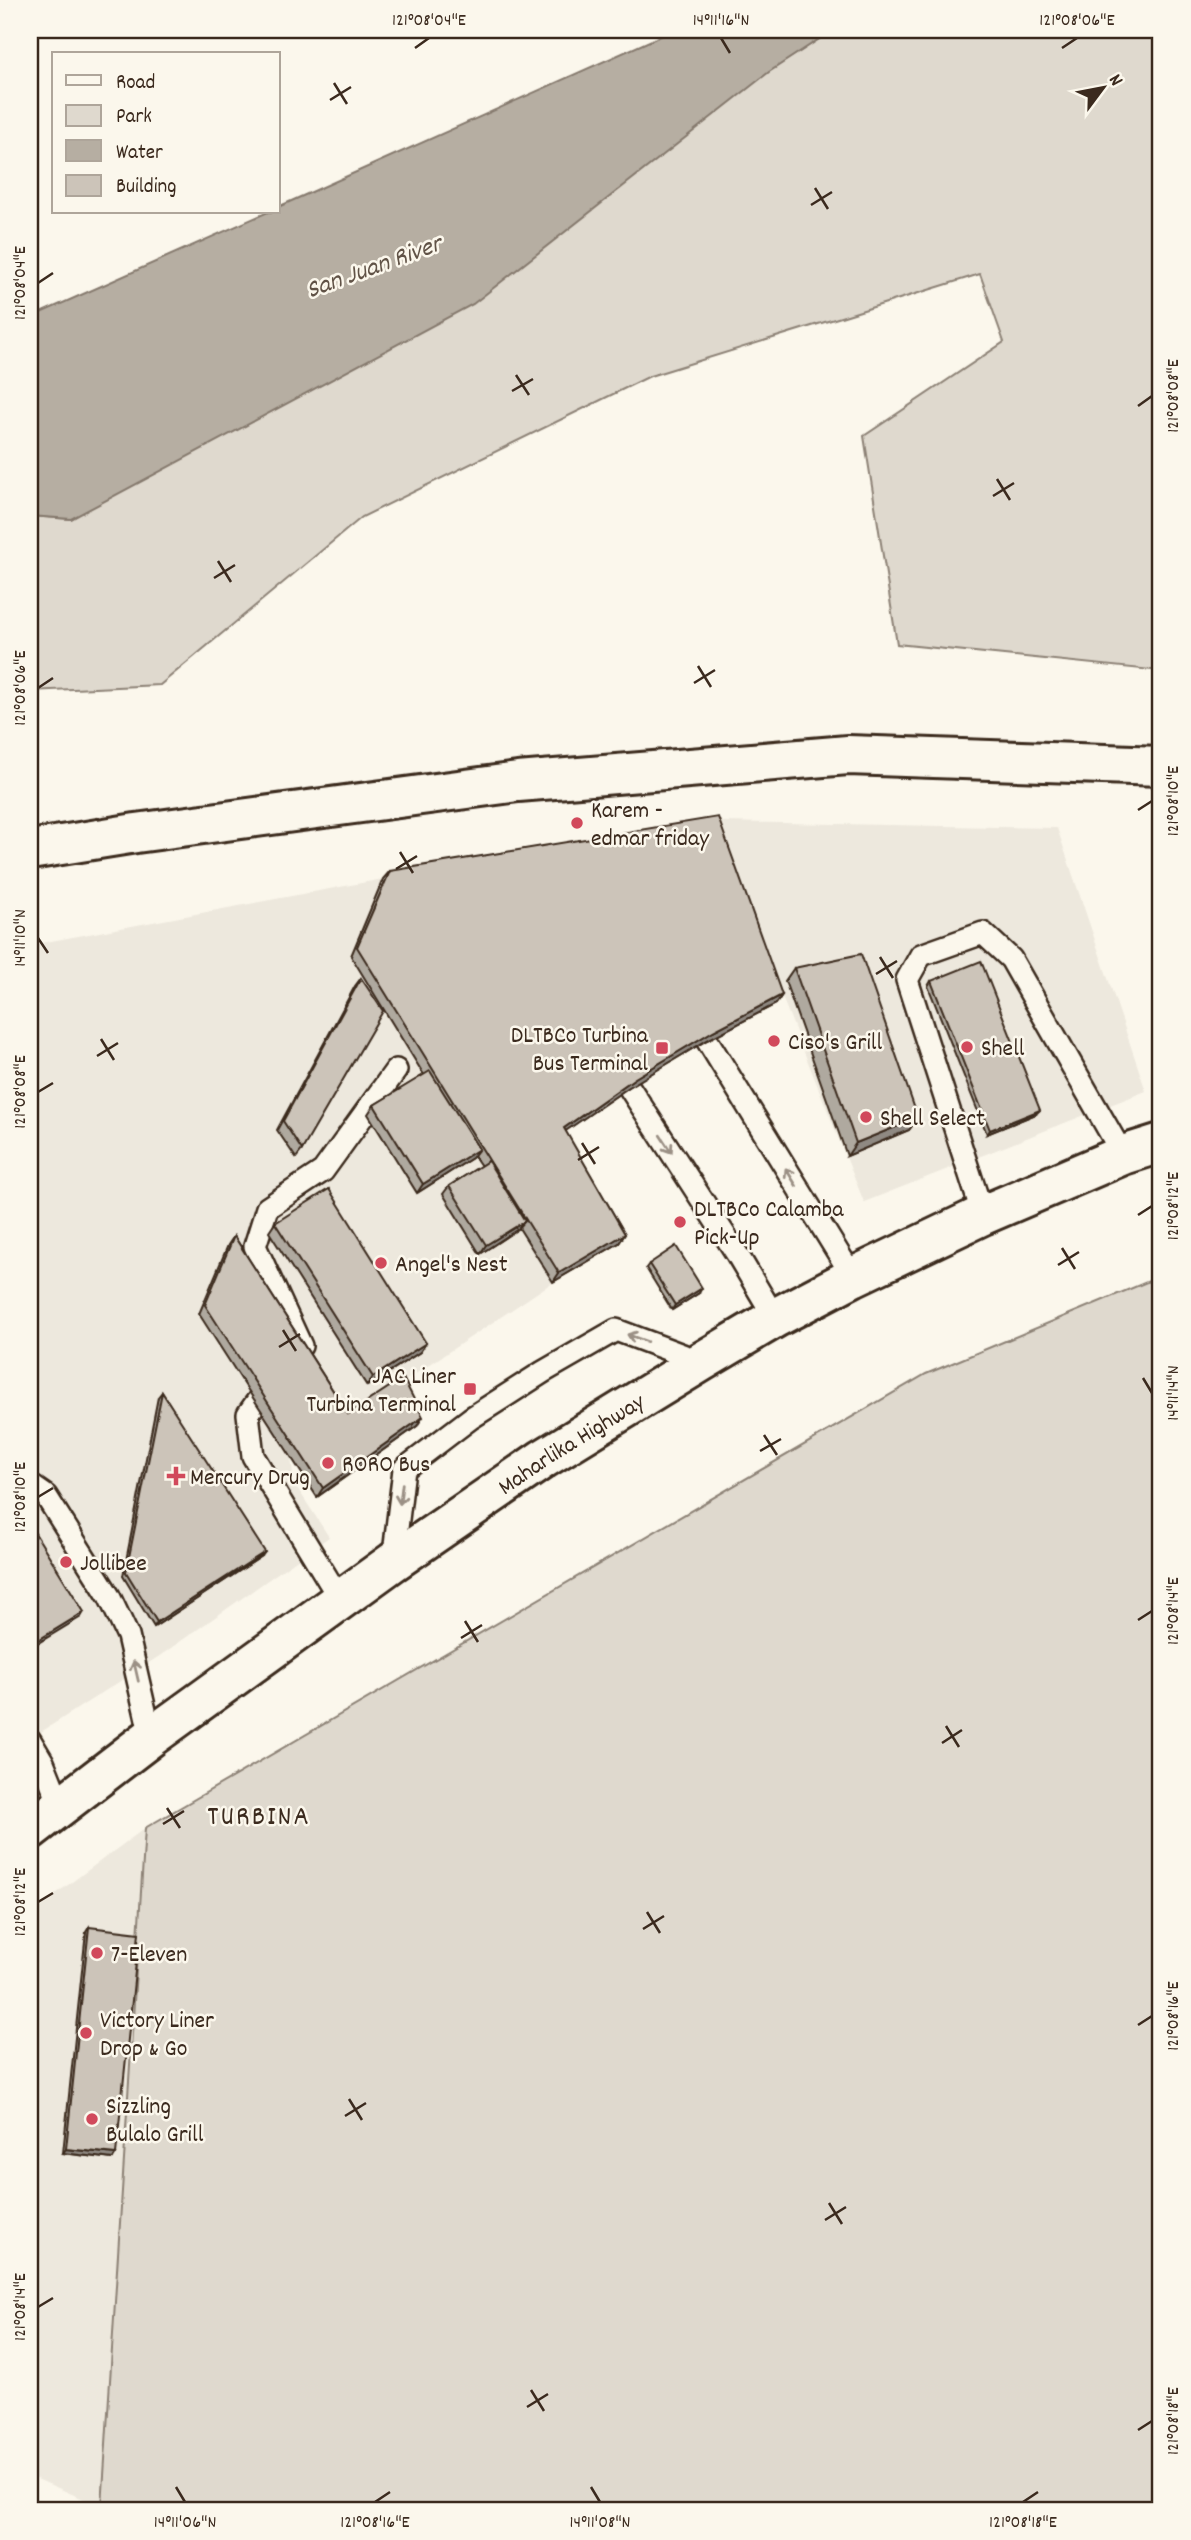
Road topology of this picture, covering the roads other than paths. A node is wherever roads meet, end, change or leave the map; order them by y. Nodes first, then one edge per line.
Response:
1 (1161, 766) edge
2 (30, 850) edge
3 (707, 1040) edge
4 (396, 1070) dead end
5 (629, 1087) edge
6 (1161, 1143) edge
7 (1123, 1155) junction
8 (983, 1215) junction
9 (853, 1277) junction
10 (775, 1318) junction
11 (299, 1343) junction
12 (701, 1362) junction
13 (313, 1363) edge
14 (30, 1488) edge
15 (393, 1562) junction
16 (341, 1601) junction
17 (152, 1737) junction
18 (30, 1741) edge
19 (30, 1770) edge
20 (61, 1807) junction
21 (30, 1830) edge

1 - 2 main road
9 -> 3 lane
4 - 11 lane
5 -> 10 lane
6 - 7 main road, Maharlika Highway
7 - 8 main road, Maharlika Highway
7 - 8 lane
8 - 9 main road, Maharlika Highway
9 - 10 main road, Maharlika Highway
10 - 12 main road, Maharlika Highway
11 - 13 lane
11 - 16 lane
12 - 15 main road, Maharlika Highway
12 -> 15 lane
17 -> 14 lane
15 - 16 main road, Maharlika Highway
16 - 17 main road, Maharlika Highway
17 - 20 main road, Maharlika Highway
18 - 20 lane
19 - 20 lane
20 - 21 main road, Maharlika Highway

